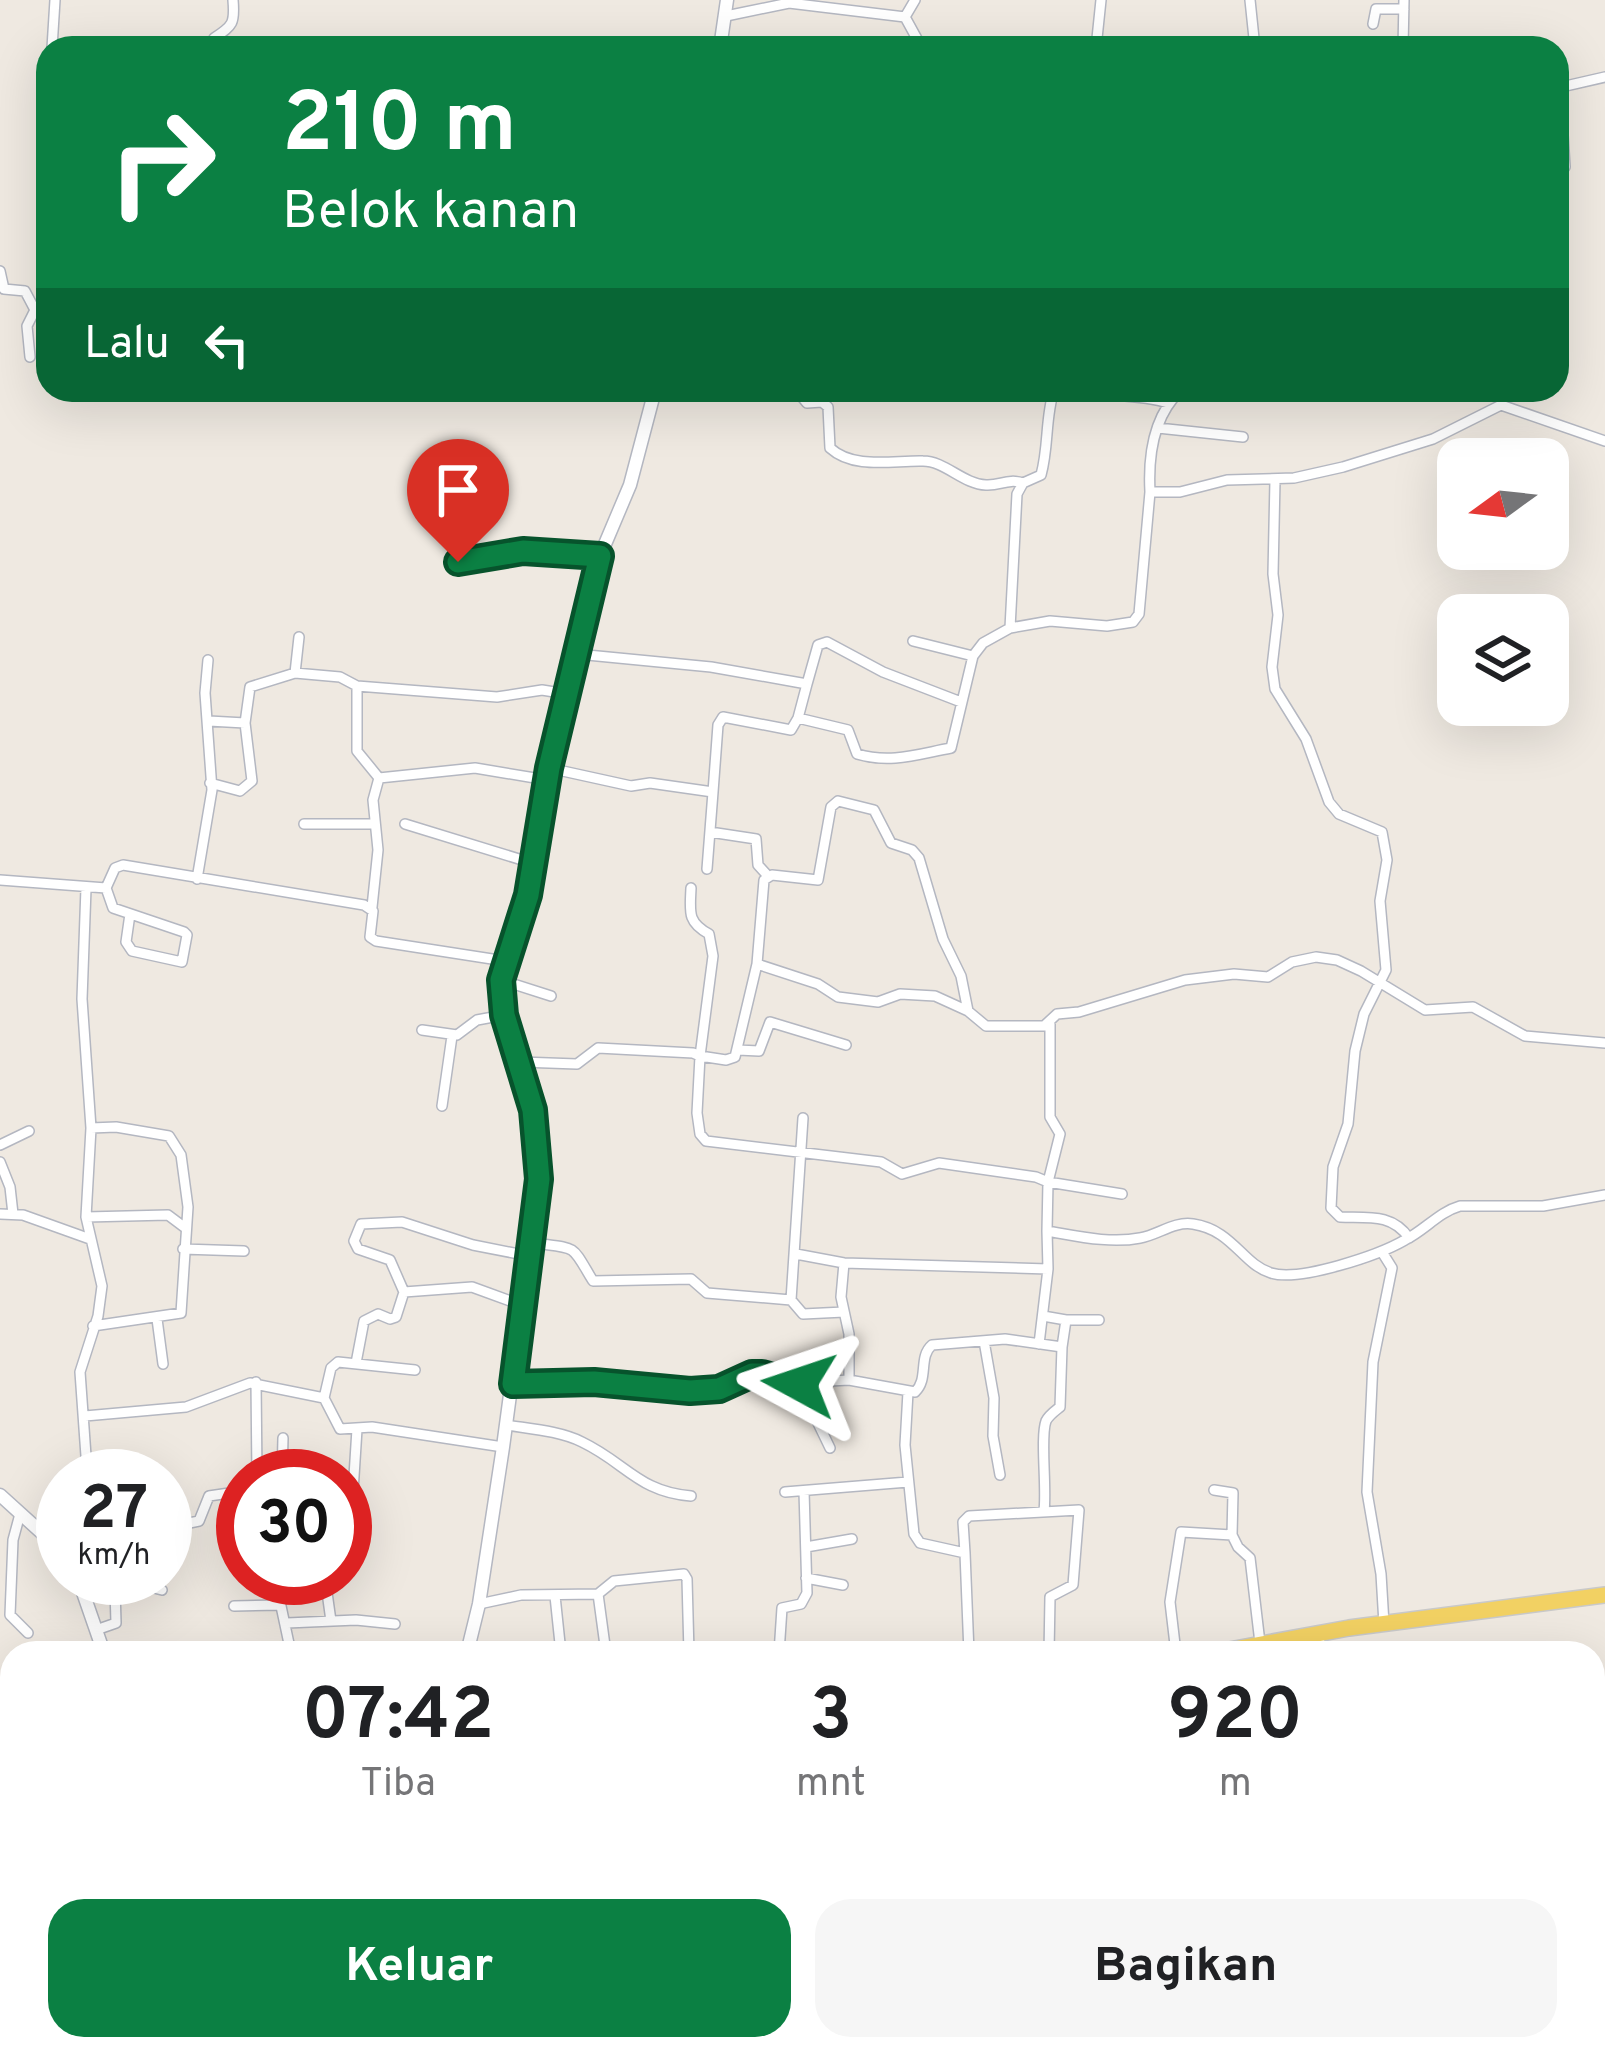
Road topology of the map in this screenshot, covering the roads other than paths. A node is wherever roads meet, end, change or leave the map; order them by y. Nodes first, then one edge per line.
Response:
1 (55, 0) edge
2 (233, 0) edge
3 (728, 0) edge
4 (915, 0) edge
5 (1101, 0) edge
6 (1250, 0) edge
7 (1404, 4) edge
8 (726, 16) junction
9 (905, 17) junction
10 (1373, 24) dead end
11 (53, 36) edge
12 (219, 36) edge
13 (722, 36) edge
14 (915, 36) edge
15 (1097, 36) edge
16 (1254, 36) edge
17 (1403, 36) edge
18 (1605, 77) edge
19 (1569, 85) edge
20 (0, 271) edge
21 (35, 310) joint
22 (30, 357) dead end
23 (652, 402) edge
24 (822, 402) edge
25 (1051, 402) edge
26 (1164, 402) edge
27 (1502, 402) edge
28 (1168, 403) joint
29 (1502, 405) junction
30 (1158, 428) junction
31 (1243, 437) dead end
32 (1605, 441) edge
33 (1275, 480) junction
34 (1023, 483) junction
35 (1150, 492) junction
36 (429, 510) dead end
37 (600, 556) junction
38 (1010, 628) junction
39 (299, 637) dead end
40 (913, 641) dead end
41 (577, 654) junction
42 (973, 656) junction
43 (208, 660) dead end
44 (295, 673) junction
45 (807, 684) junction
46 (357, 686) junction
47 (567, 694) junction
48 (961, 702) junction
49 (798, 718) junction
50 (209, 721) junction
51 (245, 722) junction
52 (548, 774) junction
53 (379, 778) junction
54 (211, 783) junction
55 (713, 792) junction
56 (304, 824) dead end
57 (375, 824) junction
58 (405, 824) dead end
59 (710, 832) junction
60 (532, 863) junction
61 (707, 869) dead end
62 (768, 876) junction
63 (197, 879) junction
64 (0, 880) edge
65 (86, 888) junction
66 (106, 888) junction
67 (691, 888) dead end
68 (372, 907) junction
69 (130, 914) junction
70 (505, 961) junction
71 (757, 964) junction
72 (501, 980) junction
73 (1380, 986) junction
74 (550, 996) dead end
75 (968, 1011) junction
76 (504, 1015) junction
77 (1050, 1024) junction
78 (422, 1030) dead end
79 (452, 1036) junction
80 (1605, 1043) edge
81 (846, 1045) dead end
82 (738, 1050) junction
83 (700, 1056) junction
84 (521, 1062) junction
85 (442, 1106) dead end
86 (803, 1118) dead end
87 (91, 1128) junction
88 (29, 1131) dead end
89 (0, 1145) edge
90 (801, 1155) junction
91 (0, 1162) edge
92 (1048, 1182) junction
93 (1122, 1194) dead end
94 (1605, 1195) edge
95 (0, 1214) edge
96 (13, 1214) junction
97 (86, 1216) junction
98 (184, 1228) junction
99 (1047, 1232) junction
100 (1409, 1238) junction
101 (90, 1240) junction
102 (183, 1249) junction
103 (531, 1250) junction
104 (244, 1251) dead end
105 (1382, 1252) junction
106 (796, 1253) junction
107 (844, 1263) junction
108 (1048, 1269) junction
109 (404, 1292) junction
110 (791, 1300) junction
111 (524, 1306) junction
112 (844, 1312) junction
113 (1042, 1316) junction
114 (157, 1318) junction
115 (1066, 1319) junction
116 (1100, 1320) dead end
117 (93, 1326) junction
118 (984, 1341) junction
119 (1039, 1344) junction
120 (1062, 1347) junction
121 (356, 1363) junction
122 (164, 1364) dead end
123 (415, 1370) dead end
124 (849, 1380) junction
125 (821, 1381) junction
126 (256, 1382) junction
127 (513, 1384) junction
128 (908, 1393) junction
129 (324, 1398) junction
130 (85, 1417) junction
131 (506, 1425) junction
132 (357, 1429) junction
133 (283, 1438) dead end
134 (503, 1447) junction
135 (830, 1448) dead end
136 (84, 1449) edge
137 (256, 1449) edge
138 (283, 1449) edge
139 (355, 1449) edge
140 (1000, 1475) dead end
141 (908, 1482) junction
142 (1214, 1490) dead end
143 (804, 1491) junction
144 (785, 1492) dead end
145 (0, 1495) edge
146 (216, 1495) edge
147 (692, 1496) dead end
148 (1043, 1511) junction
149 (20, 1514) junction
150 (192, 1522) edge
151 (36, 1528) edge
152 (1232, 1535) junction
153 (852, 1539) dead end
154 (806, 1547) junction
155 (965, 1553) junction
156 (806, 1578) junction
157 (843, 1585) dead end
158 (5, 1593) edge
159 (598, 1594) junction
160 (1605, 1595) edge
161 (555, 1596) junction
162 (479, 1604) junction
163 (87, 1605) edge
164 (115, 1605) edge
165 (280, 1605) joint
166 (329, 1605) edge
167 (234, 1606) dead end
168 (331, 1621) junction
169 (286, 1623) junction
170 (395, 1624) dead end
171 (1384, 1624) junction
172 (96, 1630) junction
173 (28, 1633) dead end
174 (1320, 1635) junction
175 (100, 1641) edge
176 (289, 1641) edge
177 (469, 1641) edge
178 (560, 1641) edge
179 (604, 1641) edge
180 (688, 1641) edge
181 (780, 1641) edge
182 (969, 1641) edge
183 (1049, 1641) edge
184 (1175, 1641) edge
185 (1260, 1641) edge
186 (1275, 1641) edge
187 (1320, 1641) edge

1 - 11 street
2 - 12 street
3 - 8 street
4 - 9 street
5 - 15 street
6 - 16 street
7 - 10 street
7 - 17 street
8 - 9 street
8 - 13 street
9 - 14 street
18 - 19 street
20 - 21 street
21 - 22 street
23 - 37 street
24 - 34 street
25 - 34 street
26 - 28 street
27 - 29 street
28 - 30 street
29 - 32 street
29 - 33 street
30 - 31 street
30 - 35 street
33 - 35 street
33 - 73 street
34 - 38 street
35 - 38 street
36 - 37 street
37 - 41 street
38 - 42 street
39 - 44 street
40 - 42 street
41 - 45 street
41 - 47 street
42 - 48 street
43 - 50 street
44 - 46 street
44 - 51 street
45 - 48 street
45 - 49 street
46 - 47 street
46 - 53 street
47 - 52 street
48 - 49 street
49 - 55 street
50 - 51 street
50 - 54 street
51 - 54 street
52 - 53 street
52 - 55 street
52 - 60 street
53 - 57 street
54 - 63 street
55 - 59 street
56 - 57 street
57 - 68 street
58 - 60 street
59 - 61 street
59 - 62 street
60 - 70 street
62 - 71 street
62 - 75 street
63 - 66 street
63 - 68 street
64 - 65 street
65 - 66 street
65 - 87 street
66 - 69 street
67 - 83 street
68 - 70 street
69 - 69 street
70 - 72 street
71 - 75 street
71 - 82 street
72 - 74 street
72 - 76 street
73 - 77 street
73 - 80 street
73 - 100 street
75 - 77 street
76 - 79 street
76 - 84 street
77 - 92 street
78 - 79 street
79 - 85 street
81 - 82 street
82 - 83 street
83 - 84 street
83 - 90 street
84 - 103 street
86 - 90 street
87 - 97 street
87 - 98 street
88 - 89 street
90 - 92 street
90 - 106 street
91 - 96 street
92 - 93 street
92 - 99 street
94 - 100 street
95 - 96 street
96 - 101 street
97 - 98 street
97 - 101 street
98 - 102 street
99 - 105 street
99 - 108 street
100 - 105 street
101 - 117 street
102 - 104 street
102 - 114 street
103 - 109 street
103 - 110 street
103 - 111 street
105 - 171 street
106 - 107 street
106 - 110 street
107 - 108 street
107 - 112 street
108 - 113 street
109 - 111 street
109 - 121 street
110 - 112 street
111 - 127 street
112 - 124 street
113 - 115 street
113 - 119 street
114 - 117 street
114 - 122 street
115 - 116 street
115 - 120 street
117 - 130 street
118 - 119 street
118 - 128 street
118 - 140 street
119 - 120 street
120 - 148 street
121 - 123 street
121 - 129 street
124 - 125 street
124 - 128 street
125 - 127 street
125 - 135 street
126 - 129 street
126 - 130 street
126 - 137 street
127 - 131 street
128 - 141 street
129 - 132 street
130 - 136 street
131 - 134 street
131 - 147 street
132 - 134 street
132 - 139 street
133 - 138 street
134 - 162 street
141 - 143 street
141 - 155 street
142 - 152 street
143 - 144 street
143 - 154 street
145 - 149 street
146 - 150 street
148 - 155 street
148 - 183 street
149 - 151 street
149 - 158 street
152 - 184 street
152 - 185 street
153 - 154 street
154 - 156 street
155 - 182 street
156 - 157 street
156 - 181 street
158 - 173 street
159 - 161 street
159 - 179 street
159 - 180 street
160 - 171 main road
161 - 162 street
161 - 178 street
162 - 177 street
163 - 172 street
164 - 172 street
165 - 167 street
165 - 169 street
166 - 168 street
168 - 169 street
168 - 170 street
169 - 176 street
171 - 174 main road
172 - 175 street
174 - 186 main road
174 - 187 street

